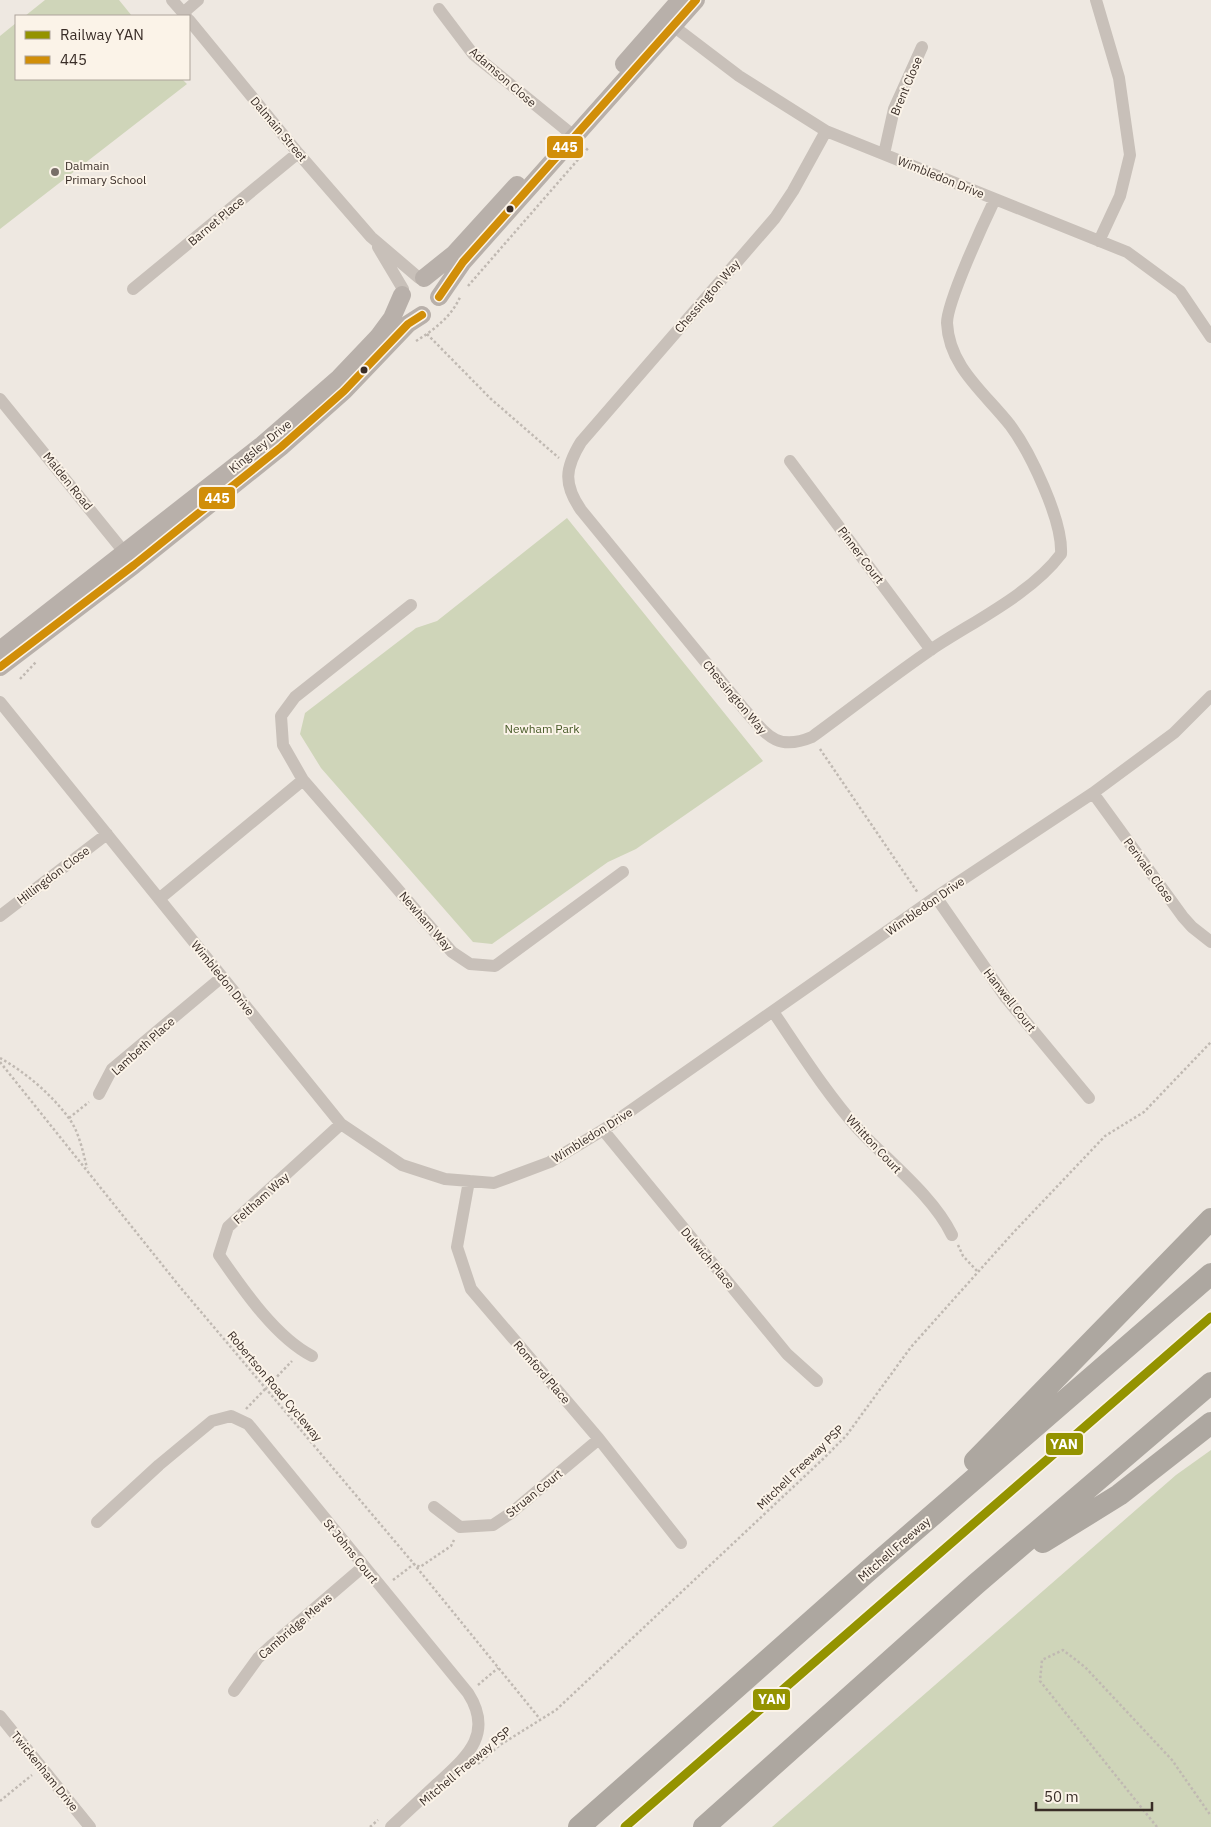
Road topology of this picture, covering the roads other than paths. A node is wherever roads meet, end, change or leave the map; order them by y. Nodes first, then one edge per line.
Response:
1 (172, 0) edge
2 (198, 0) edge
3 (680, 0) edge
4 (696, 0) edge
5 (1096, 0) edge
6 (439, 9) dead end
7 (185, 15) edge
8 (187, 15) edge
9 (190, 21) edge
10 (669, 22) junction
11 (922, 48) dead end
12 (826, 130) junction
13 (577, 138) junction
14 (298, 153) junction
15 (884, 154) junction
16 (995, 199) junction
17 (371, 237) junction
18 (1099, 241) junction
19 (421, 278) junction
20 (133, 289) dead end
21 (402, 292) junction
22 (439, 296) junction
23 (422, 315) junction
24 (1211, 337) edge
25 (1, 401) edge
26 (790, 461) dead end
27 (130, 559) junction
28 (411, 605) dead end
29 (0, 650) edge
30 (931, 650) junction
31 (0, 667) edge
32 (1211, 696) edge
33 (0, 702) edge
34 (303, 780) junction
35 (1093, 792) junction
36 (107, 834) junction
37 (623, 872) dead end
38 (936, 898) junction
39 (159, 899) junction
40 (0, 916) edge
41 (1211, 942) edge
42 (222, 978) junction
43 (774, 1013) junction
44 (99, 1094) road end
45 (1090, 1098) dead end
46 (341, 1124) junction
47 (602, 1130) junction
48 (469, 1181) junction
49 (1211, 1218) edge
50 (952, 1235) road end
51 (1211, 1274) edge
52 (306, 1353) road end
53 (817, 1381) dead end
54 (1211, 1383) edge
55 (1211, 1423) edge
56 (599, 1439) junction
57 (434, 1507) dead end
58 (98, 1522) dead end
59 (681, 1543) dead end
60 (364, 1566) junction
61 (868, 1571) junction
62 (976, 1584) junction
63 (234, 1691) dead end
64 (0, 1716) edge
65 (90, 1827) edge
66 (391, 1827) edge
67 (579, 1827) edge
68 (704, 1827) edge

1 - 7 street, Dalmain Street
2 - 8 street
3 - 10 main road
4 - 10 main road
5 - 18 street
6 - 13 street, Adamson Close
9 - 14 street, Dalmain Street
10 - 12 street, Wimbledon Drive
10 - 13 main road
11 - 15 street, Brent Close
12 - 15 street, Wimbledon Drive
12 - 30 street, Chessington Way
13 - 19 main road
13 - 22 main road
14 - 17 street, Dalmain Street
14 - 20 street, Barnet Place
15 - 16 street, Wimbledon Drive
16 - 18 street, Wimbledon Drive
16 - 30 street, Chessington Way
17 - 19 street, Dalmain Street
17 - 21 street, Dalmain Street
18 - 24 street, Wimbledon Drive
19 - 21 main road
19 - 22 main road
21 - 23 main road
21 - 27 main road, Kingsley Drive
22 - 23 main road
23 - 27 main road, Kingsley Drive
25 - 27 street, Malden Road
26 - 30 street, Pinner Court
27 - 29 main road, Kingsley Drive
27 - 31 main road, Kingsley Drive
28 - 34 street, Newham Way
32 - 35 street, Wimbledon Drive
33 - 36 street, Wimbledon Drive
34 - 37 street, Newham Way
34 - 39 street
35 - 38 street, Wimbledon Drive
35 - 41 street, Perivale Close
36 - 39 street, Wimbledon Drive
36 - 40 street, Hillingdon Close
38 - 43 street, Wimbledon Drive
38 - 45 street, Hanwell Court
39 - 42 street, Wimbledon Drive
42 - 44 street, Lambeth Place
42 - 46 street, Wimbledon Drive
43 - 47 street, Wimbledon Drive
43 - 50 street, Whitton Court
46 - 48 street, Wimbledon Drive
46 - 52 street, Feltham Way
47 - 48 street, Wimbledon Drive
47 - 53 street, Dulwich Place
48 - 56 street, Romford Place
49 - 61 highway
51 - 61 highway, Mitchell Freeway
54 - 62 highway
55 - 62 highway
56 - 57 street, Struan Court
56 - 59 street, Romford Place
58 - 60 street, St Johns Court
60 - 63 street, Cambridge Mews
60 - 66 street, St Johns Court
61 - 67 highway, Mitchell Freeway
62 - 68 highway
64 - 65 street, Twickenham Drive

